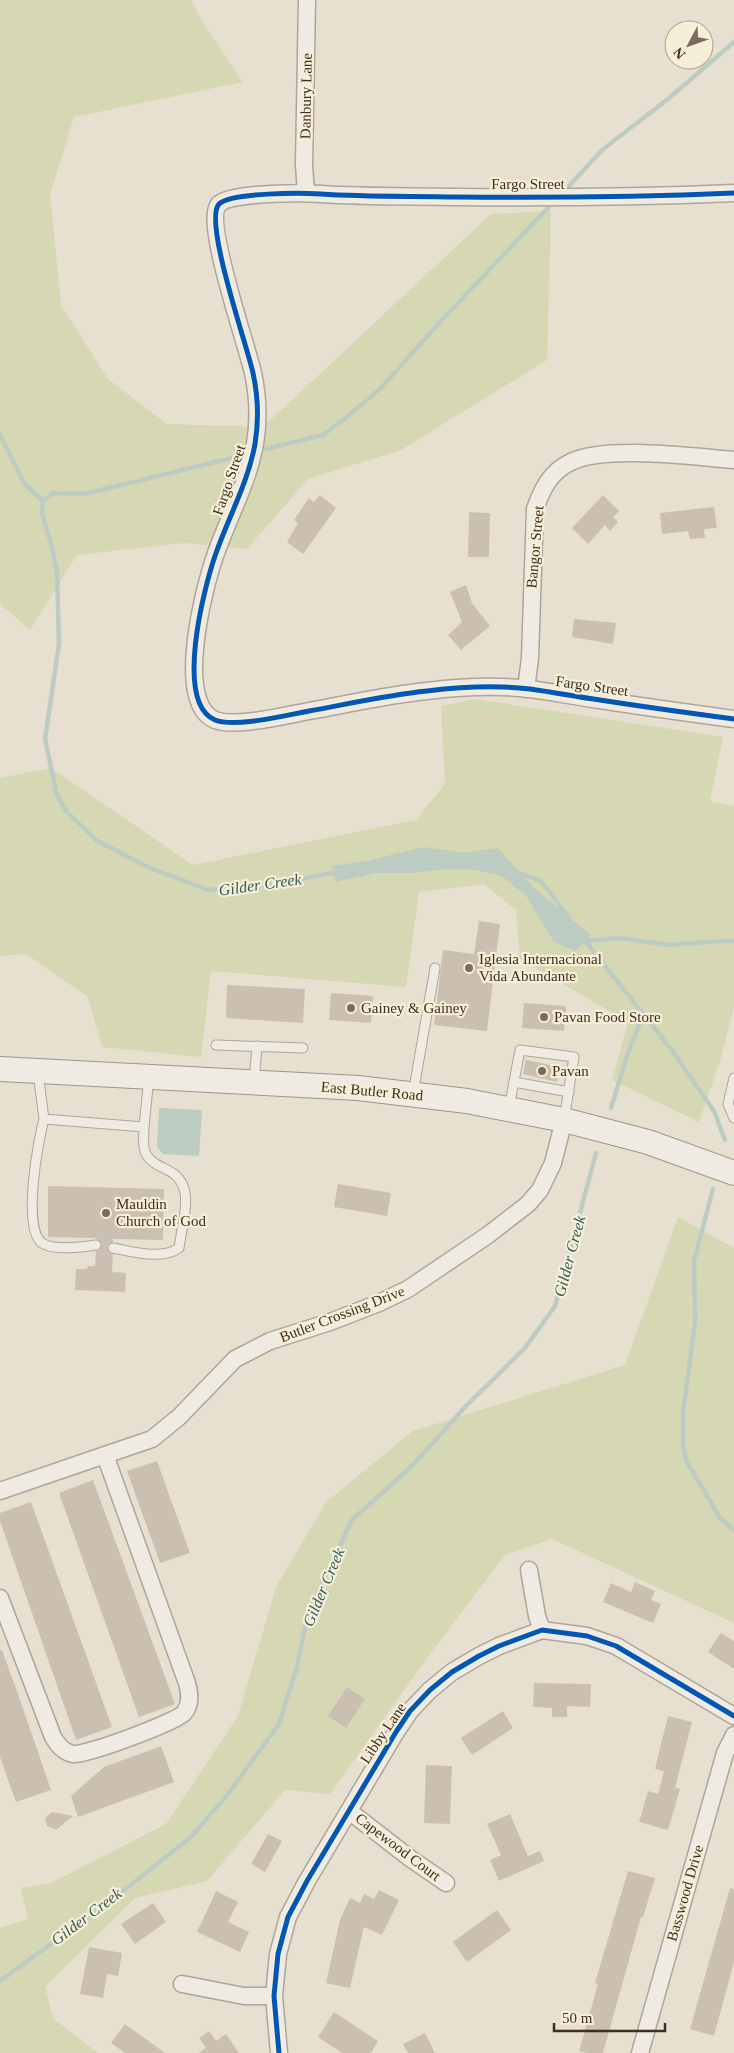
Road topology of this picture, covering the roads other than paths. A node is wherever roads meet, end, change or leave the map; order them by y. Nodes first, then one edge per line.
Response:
1 (307, 0) edge
2 (306, 193) junction
3 (734, 193) edge
4 (734, 460) edge
5 (526, 688) junction
6 (734, 719) edge
7 (435, 968) dead end
8 (216, 1045) dead end
9 (257, 1046) junction
10 (303, 1048) dead end
11 (0, 1068) edge
12 (37, 1070) junction
13 (149, 1076) junction
14 (734, 1078) edge
15 (254, 1082) junction
16 (514, 1082) junction
17 (569, 1092) junction
18 (412, 1094) junction
19 (509, 1109) junction
20 (44, 1118) junction
21 (734, 1118) edge
22 (564, 1120) junction
23 (144, 1127) junction
24 (734, 1173) edge
25 (96, 1246) dead end
26 (113, 1248) dead end
27 (105, 1455) junction
28 (0, 1491) edge
29 (529, 1570) dead end
30 (0, 1598) edge
31 (542, 1630) junction
32 (734, 1716) edge
33 (734, 1735) edge
34 (350, 1811) junction
35 (446, 1883) dead end
36 (182, 1984) dead end
37 (274, 1996) junction
38 (280, 2053) edge
39 (640, 2053) edge

1 - 2 street, Danbury Lane
2 - 3 street, Fargo Street
2 - 5 street, Fargo Street
4 - 5 street, Bangor Street
5 - 6 street, Fargo Street
7 - 18 lane
8 - 9 lane
9 - 10 lane
9 - 15 lane
11 - 12 main road, East Butler Road
12 - 13 main road, East Butler Road
12 - 20 lane
13 - 15 main road, East Butler Road
13 - 23 lane
14 - 21 lane
15 - 18 main road, East Butler Road
16 - 17 lane
16 - 17 lane
16 - 19 lane
17 - 22 lane
18 - 19 main road, East Butler Road
19 - 22 main road, East Butler Road
20 - 23 lane
20 - 25 lane
22 - 24 main road, East Butler Road
22 - 27 street, Butler Crossing Drive
23 - 26 lane
27 - 28 street, Butler Crossing Drive
27 - 30 street
29 - 31 street
31 - 32 street
31 - 34 street, Libby Lane
33 - 39 street, Basswood Drive
34 - 35 street, Capewood Court
34 - 37 street, Libby Lane
36 - 37 street
37 - 38 street, Libby Lane

